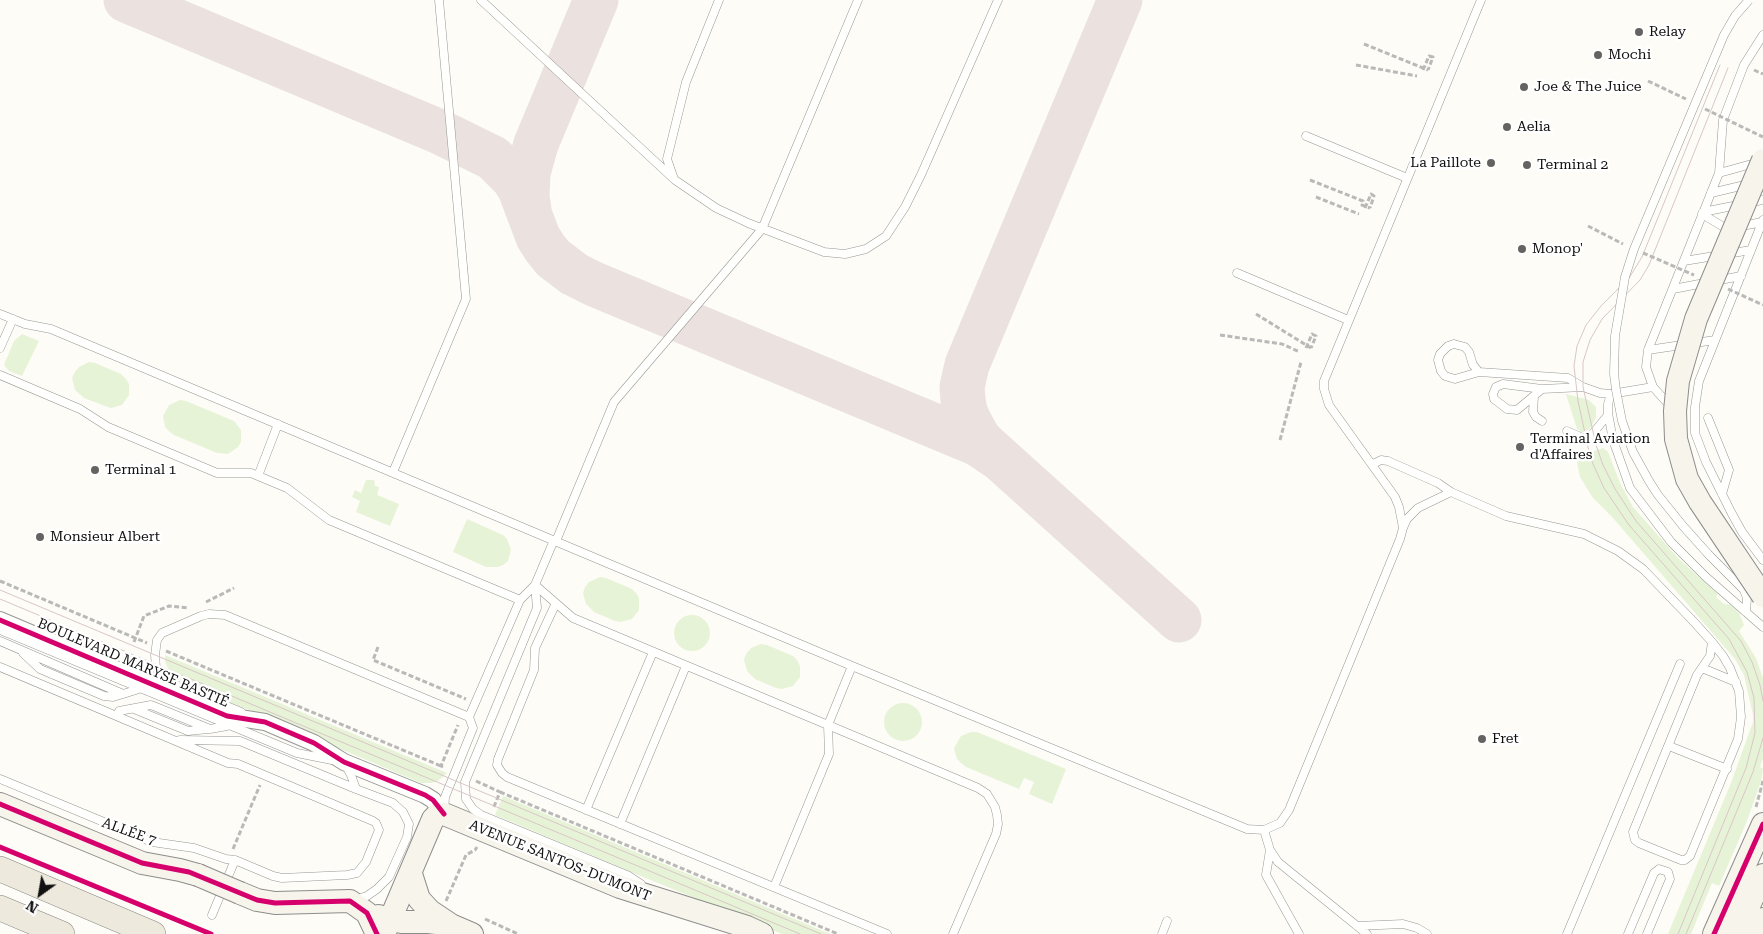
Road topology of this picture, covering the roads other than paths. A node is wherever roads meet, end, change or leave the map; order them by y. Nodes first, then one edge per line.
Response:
1 (439, 0) edge
2 (481, 0) edge
3 (719, 0) edge
4 (858, 0) edge
5 (998, 0) edge
6 (1481, 0) edge
7 (1749, 0) edge
8 (1763, 35) edge
9 (1306, 136) dead end
10 (1763, 161) edge
11 (1719, 172) junction
12 (1408, 178) junction
13 (675, 180) junction
14 (1763, 180) edge
15 (1711, 193) junction
16 (1763, 200) edge
17 (1703, 213) junction
18 (1763, 221) edge
19 (762, 229) junction
20 (1751, 250) junction
21 (1684, 262) junction
22 (1237, 274) dead end
23 (1741, 276) junction
24 (1673, 289) junction
25 (0, 314) edge
26 (13, 320) junction
27 (1348, 320) junction
28 (1715, 340) junction
29 (0, 348) edge
30 (1648, 350) junction
31 (1479, 372) junction
32 (0, 375) edge
33 (1583, 387) junction
34 (1653, 387) junction
35 (1542, 389) junction
36 (1612, 394) junction
37 (1534, 396) junction
38 (1608, 415) junction
39 (1708, 418) dead end
40 (1542, 421) dead end
41 (278, 424) junction
42 (1689, 427) junction
43 (1567, 431) dead end
44 (1373, 464) junction
45 (393, 472) junction
46 (258, 476) junction
47 (1451, 492) junction
48 (1722, 494) junction
49 (1403, 528) junction
50 (555, 540) junction
51 (1763, 560) edge
52 (535, 585) junction
53 (1763, 596) edge
54 (520, 600) junction
55 (556, 603) junction
56 (1746, 612) junction
57 (0, 620) edge
58 (1763, 627) edge
59 (0, 630) edge
60 (0, 641) edge
61 (1712, 642) junction
62 (652, 652) junction
63 (1680, 664) dead end
64 (686, 666) junction
65 (852, 666) junction
66 (0, 668) edge
67 (1702, 668) junction
68 (1736, 682) junction
69 (140, 688) junction
70 (117, 716) junction
71 (466, 716) junction
72 (265, 722) junction
73 (828, 725) junction
74 (229, 726) junction
75 (175, 740) junction
76 (1669, 746) junction
77 (344, 762) junction
78 (1727, 769) junction
79 (0, 779) edge
80 (356, 789) junction
81 (0, 804) edge
82 (586, 810) junction
83 (444, 814) junction
84 (620, 824) junction
85 (1763, 824) edge
86 (486, 825) junction
87 (1264, 830) junction
88 (1270, 850) junction
89 (233, 857) junction
90 (0, 869) edge
91 (1763, 875) edge
92 (414, 884) junction
93 (774, 887) junction
94 (358, 907) junction
95 (0, 908) edge
96 (212, 914) dead end
97 (1763, 919) edge
98 (1167, 921) dead end
99 (451, 925) junction
100 (477, 926) edge
101 (1357, 926) junction
102 (389, 929) edge
103 (152, 933) edge
104 (62, 934) edge
105 (762, 934) edge
106 (887, 934) edge
107 (954, 934) edge
108 (1162, 934) edge
109 (1299, 934) edge
110 (1367, 934) edge
111 (1427, 934) edge
112 (1567, 934) edge
113 (1628, 934) edge
114 (1647, 934) edge
115 (1714, 934) edge
116 (1736, 934) edge
117 (1756, 934) edge

1 - 45 lane
2 - 13 lane
3 - 13 lane
4 - 19 lane
5 - 19 lane
6 - 12 lane
7 - 56 lane, bridge
8 - 11 lane
9 - 12 lane
10 - 11 lane
10 - 53 main road, bridge
11 - 15 lane
12 - 27 lane
13 - 19 lane
14 - 15 lane
15 - 17 lane
16 - 17 lane
17 - 18 lane
17 - 21 lane
18 - 20 lane
19 - 50 lane
20 - 21 lane
20 - 23 lane
21 - 24 lane
22 - 27 lane
23 - 24 lane
23 - 28 lane
24 - 30 lane
25 - 26 lane
26 - 29 lane
26 - 41 lane
27 - 44 lane
28 - 30 lane
28 - 42 lane
30 - 34 lane
31 - 31 lane
31 - 33 lane
32 - 46 lane
33 - 35 lane
33 - 36 lane
34 - 36 lane
34 - 42 lane
35 - 37 lane
35 - 37 lane
36 - 38 lane
37 - 40 lane
38 - 43 lane
38 - 56 lane
39 - 48 lane
41 - 45 lane
41 - 46 lane
42 - 48 lane
44 - 47 lane
44 - 49 lane
45 - 50 lane
46 - 54 lane
47 - 49 lane
47 - 61 lane
48 - 51 lane
49 - 87 lane
50 - 52 lane
50 - 65 lane
52 - 54 lane
52 - 55 lane
52 - 86 lane
54 - 71 lane
55 - 62 lane
55 - 82 lane
56 - 58 lane
57 - 72 street, BOULEVARD MARYSE BASTIÉ
59 - 69 lane
60 - 69 lane
61 - 67 lane
61 - 68 lane
62 - 64 lane
62 - 82 lane
63 - 112 lane
64 - 73 lane
64 - 84 lane
65 - 73 lane
65 - 87 lane
66 - 70 lane
67 - 68 lane
67 - 76 lane
68 - 78 lane
69 - 74 lane
70 - 74 lane
70 - 75 lane
71 - 72 lane
71 - 83 lane
72 - 77 street, BOULEVARD MARYSE BASTIÉ
73 - 93 lane
73 - 107 lane
74 - 77 lane
75 - 80 lane
75 - 89 lane, ALLÉE 7
76 - 78 lane
76 - 78 lane
77 - 80 lane
77 - 83 street, BOULEVARD MARYSE BASTIÉ
79 - 89 lane, ALLÉE 7
80 - 94 lane
81 - 94 main road, bridge
82 - 84 lane
83 - 86 main road, AVENUE SANTOS-DUMONT
83 - 92 main road
84 - 93 lane
85 - 115 main road
86 - 105 main road, AVENUE SANTOS-DUMONT
87 - 88 lane
88 - 101 lane
88 - 109 lane
89 - 96 lane
90 - 103 main road
91 - 116 main road
92 - 99 main road
92 - 102 main road
93 - 106 lane
94 - 102 main road
95 - 104 main road
97 - 117 main road
98 - 108 lane
99 - 100 main road
99 - 102 main road
101 - 110 lane
101 - 111 lane
113 - 114 lane

